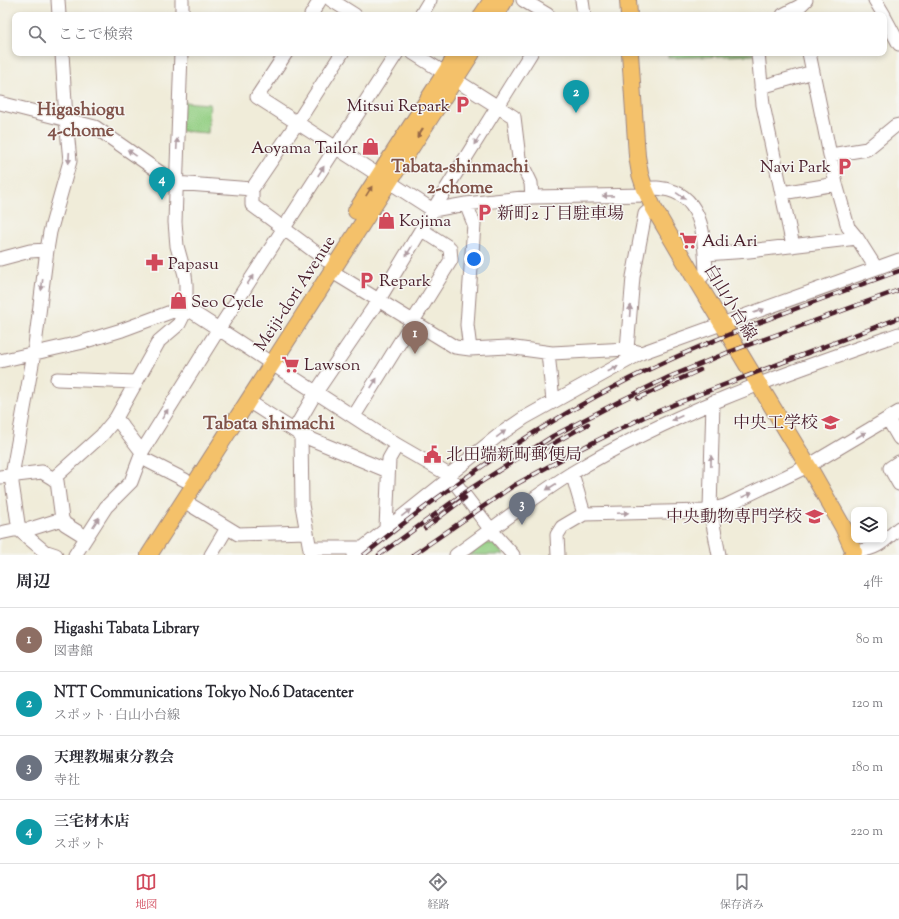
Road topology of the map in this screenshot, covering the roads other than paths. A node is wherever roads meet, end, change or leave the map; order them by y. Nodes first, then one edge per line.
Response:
1 (58, 0) edge
2 (182, 0) edge
3 (320, 0) edge
4 (331, 0) edge
5 (430, 0) edge
6 (492, 0) edge
7 (505, 0) edge
8 (523, 0) edge
9 (582, 0) edge
10 (628, 0) edge
11 (875, 0) edge
12 (803, 7) edge
13 (59, 12) edge
14 (182, 12) edge
15 (312, 12) edge
16 (350, 12) edge
17 (423, 12) edge
18 (484, 12) edge
19 (498, 12) edge
20 (543, 12) edge
21 (584, 12) edge
22 (629, 12) edge
23 (790, 12) edge
24 (882, 12) edge
25 (887, 20) edge
26 (899, 42) edge
27 (62, 56) edge
28 (181, 56) edge
29 (284, 56) edge
30 (340, 56) edge
31 (395, 56) edge
32 (418, 56) edge
33 (457, 56) edge
34 (469, 56) edge
35 (529, 56) edge
36 (630, 56) edge
37 (758, 56) edge
38 (810, 56) edge
39 (813, 72) junction
40 (450, 77) junction
41 (761, 87) junction
42 (0, 103) edge
43 (498, 108) junction
44 (66, 119) junction
45 (297, 123) junction
46 (899, 125) edge
47 (336, 148) junction
48 (831, 155) junction
49 (383, 178) junction
50 (175, 183) junction
51 (836, 184) junction
52 (252, 189) junction
53 (782, 193) junction
54 (532, 197) junction
55 (648, 197) junction
56 (466, 204) junction
57 (433, 210) junction
58 (284, 229) junction
59 (422, 230) junction
60 (857, 238) junction
61 (793, 246) junction
62 (47, 250) junction
63 (705, 254) junction
64 (0, 259) edge
65 (899, 260) edge
66 (328, 265) junction
67 (876, 268) junction
68 (697, 282) junction
69 (378, 301) junction
70 (186, 310) junction
71 (413, 323) junction
72 (722, 323) junction
73 (218, 330) junction
74 (899, 334) edge
75 (470, 349) junction
76 (627, 350) junction
77 (34, 353) junction
78 (548, 353) junction
79 (641, 353) junction
80 (0, 361) edge
81 (266, 361) junction
82 (57, 379) dead end
83 (136, 382) junction
84 (758, 383) junction
85 (316, 392) junction
86 (248, 401) junction
87 (553, 401) junction
88 (713, 402) junction
89 (354, 416) junction
90 (893, 416) edge
91 (116, 418) junction
92 (297, 433) junction
93 (899, 438) edge
94 (397, 445) junction
95 (141, 454) junction
96 (899, 462) edge
97 (808, 466) junction
98 (388, 471) junction
99 (572, 473) junction
100 (6, 476) edge
101 (450, 477) junction
102 (53, 479) junction
103 (185, 480) junction
104 (899, 484) edge
105 (184, 501) junction
106 (710, 509) junction
107 (584, 514) junction
108 (62, 519) junction
109 (228, 528) junction
110 (386, 528) junction
111 (899, 528) edge
112 (18, 530) junction
113 (491, 530) junction
114 (306, 532) junction
115 (0, 534) edge
116 (86, 537) junction
117 (311, 552) edge
118 (358, 552) edge
119 (852, 554) edge
120 (56, 555) edge
121 (75, 555) edge
122 (137, 555) edge
123 (149, 555) edge
124 (211, 555) edge
125 (456, 555) edge
126 (513, 555) edge
127 (558, 555) edge
128 (718, 555) edge

1 - 13 street
2 - 14 street
3 - 15 street
4 - 16 street
5 - 17 street
6 - 18 main road
7 - 19 main road
8 - 20 street
9 - 21 street
10 - 22 main road
11 - 24 street
12 - 23 street
25 - 26 street
27 - 44 street
50 -> 28 street
29 - 45 street
30 - 45 street
31 - 47 street
32 - 40 street
33 - 40 main road, Meiji-dori Avenue
34 - 40 main road, Meiji-dori Avenue
35 - 43 street
36 - 55 main road, 白山小台線
37 - 41 street
38 - 39 street
39 - 41 street
39 - 48 street
40 - 43 street
40 - 49 main road, Meiji-dori Avenue
41 - 53 street
42 - 44 street
43 - 54 street
43 -> 57 street
50 -> 44 street
44 -> 62 street
45 - 47 street
45 - 52 street
46 - 48 street
47 - 49 street
58 -> 47 street
48 - 51 street
49 - 57 street
49 - 66 main road, Meiji-dori Avenue
50 - 52 street
50 - 70 street
51 - 53 street
51 - 60 street
52 - 58 street
53 - 61 street
55 -> 54 street
54 - 56 street
55 -> 63 street
55 - 68 main road, 白山小台線
76 -> 55 street
56 - 57 street
56 - 75 street
57 - 59 street
58 - 66 street
73 -> 58 street
59 -> 69 street
59 - 71 street
60 - 61 street
60 - 67 street
61 - 63 street
62 - 64 street
62 -> 77 street
63 - 68 street
65 - 67 street
66 - 69 street
66 - 81 main road, Meiji-dori Avenue
72 -> 67 street
68 - 72 main road, 白山小台線
69 - 71 street
69 - 85 street
70 - 73 street
70 - 77 street
70 - 83 street
71 - 75 street
89 -> 71 street
72 - 79 street
72 - 84 main road, 白山小台線
73 - 81 street
95 -> 73 street
74 - 84 street
75 - 78 street
76 - 78 street
76 - 79 street
77 - 80 street
77 - 100 street
78 - 87 street
87 -> 79 street
81 - 85 street
81 - 86 main road, Meiji-dori Avenue
81 - 103 main road, Meiji-dori Avenue
82 - 83 street
83 - 91 street
84 - 88 street
84 - 97 main road, 白山小台線
85 - 89 street
85 - 92 street
86 - 92 street
86 - 105 main road, Meiji-dori Avenue
101 -> 87 street
88 -> 99 street
106 -> 88 street
89 - 94 street
90 - 93 street
97 -> 90 street
91 - 95 street
91 - 102 street
92 - 98 street
92 - 114 street
94 - 98 street
94 - 101 street
95 - 103 street
116 -> 95 street
96 - 104 street
106 -> 97 street
97 - 119 main road, 白山小台線
98 - 110 street
99 - 107 street
99 -> 113 street
100 - 102 street
100 - 112 street
110 -> 101 street
101 - 113 street
102 - 108 street
103 - 122 main road, Meiji-dori Avenue
105 - 109 street
105 - 123 main road, Meiji-dori Avenue
107 -> 106 street
106 - 128 street
107 - 127 street
108 - 112 street
108 - 116 street
109 - 114 street
109 - 124 street
110 - 118 street
111 - 119 street
112 - 115 street
112 - 120 street
113 - 125 street
113 - 126 street
114 - 117 street
116 - 121 street
117 - 118 street

